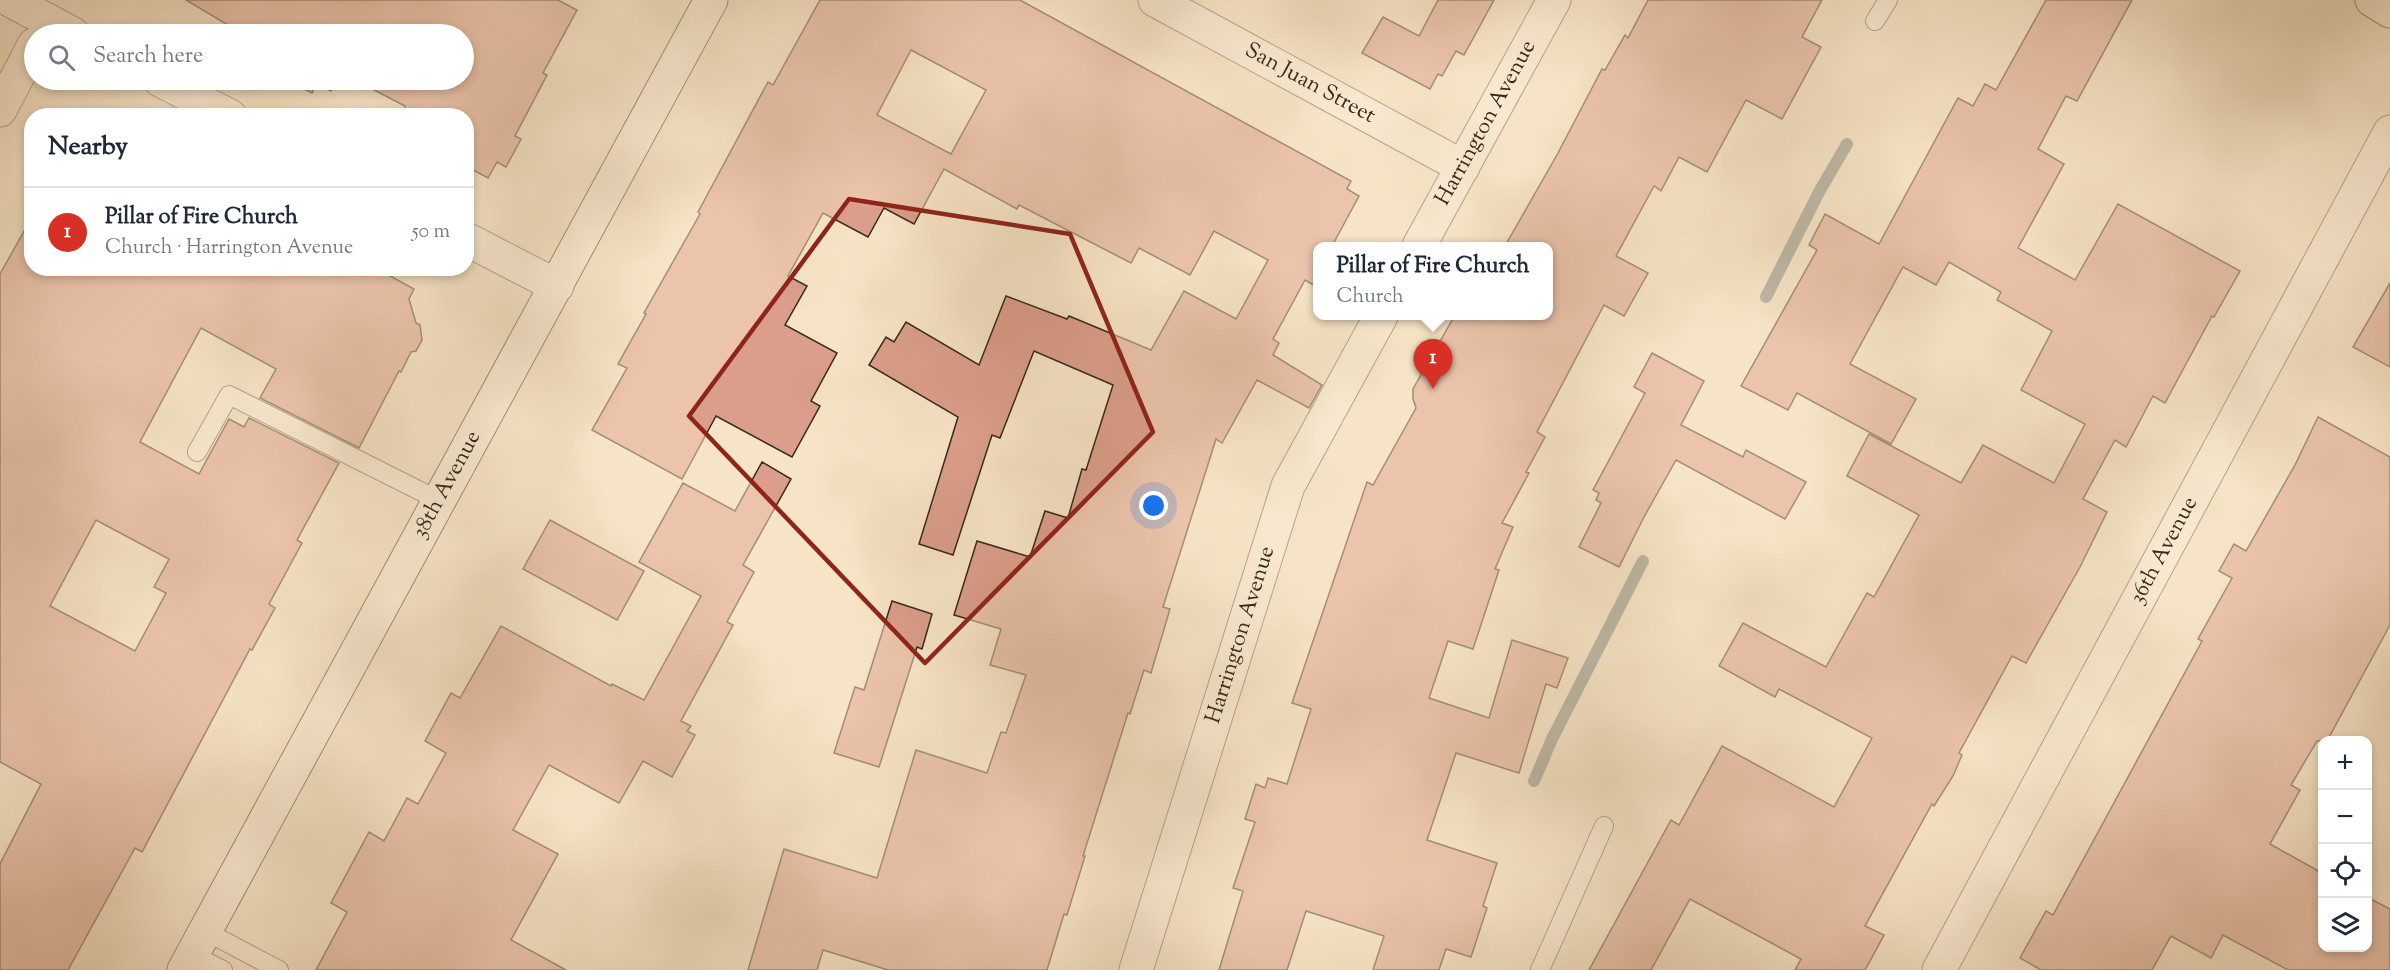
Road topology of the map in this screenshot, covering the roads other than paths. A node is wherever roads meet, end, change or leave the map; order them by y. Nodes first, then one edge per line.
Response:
1 (10, 0) edge
2 (711, 0) edge
3 (1155, 0) edge
4 (1554, 0) edge
5 (1888, 0) edge
6 (2372, 0) edge
7 (2390, 11) edge
8 (1875, 21) dead end
9 (38, 24) edge
10 (24, 73) edge
11 (179, 90) edge
12 (214, 108) edge
13 (0, 110) edge
14 (2390, 132) edge
15 (1463, 167) junction
16 (1421, 242) edge
17 (474, 243) edge
18 (557, 286) junction
19 (1378, 320) edge
20 (197, 452) dead end
21 (440, 501) junction
22 (1605, 826) dead end
23 (194, 952) edge
24 (223, 970) edge
25 (279, 970) edge
26 (1136, 970) edge
27 (1540, 970) edge
28 (1939, 970) edge

1 - 9 street
2 - 18 street, 38th Avenue
3 - 15 street, San Juan Street
4 - 15 street, Harrington Avenue
5 - 8 lane
6 - 7 street
10 - 13 street
11 - 12 street
14 - 28 street, 36th Avenue
15 - 16 street, Harrington Avenue
17 - 18 street
18 - 21 street, 38th Avenue
19 - 26 street, Harrington Avenue
20 - 21 lane
21 - 23 street, 38th Avenue
22 - 27 lane
23 - 24 lane
23 - 25 lane

